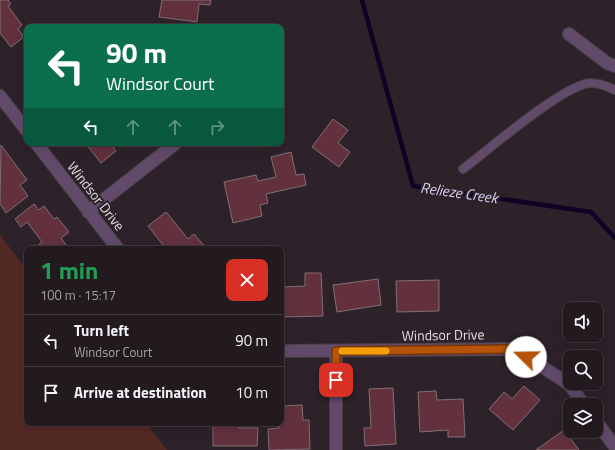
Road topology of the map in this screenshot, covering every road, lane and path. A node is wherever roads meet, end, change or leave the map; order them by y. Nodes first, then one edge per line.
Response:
1 (569, 34) dead end
2 (615, 66) edge
3 (615, 90) edge
4 (0, 96) edge
5 (24, 128) edge
6 (38, 146) edge
7 (172, 146) edge
8 (463, 169) dead end
9 (88, 212) junction
10 (116, 246) edge
11 (284, 351) edge
12 (336, 351) junction
13 (579, 398) edge
14 (603, 431) edge
15 (615, 447) edge
16 (336, 450) edge

1 - 2 street
3 - 8 lane
4 - 5 street
6 - 9 street, Windsor Drive
7 - 9 street
9 - 10 street, Windsor Drive
11 - 12 street, Windsor Drive
12 - 13 street, Windsor Drive
12 - 16 street
14 - 15 street

